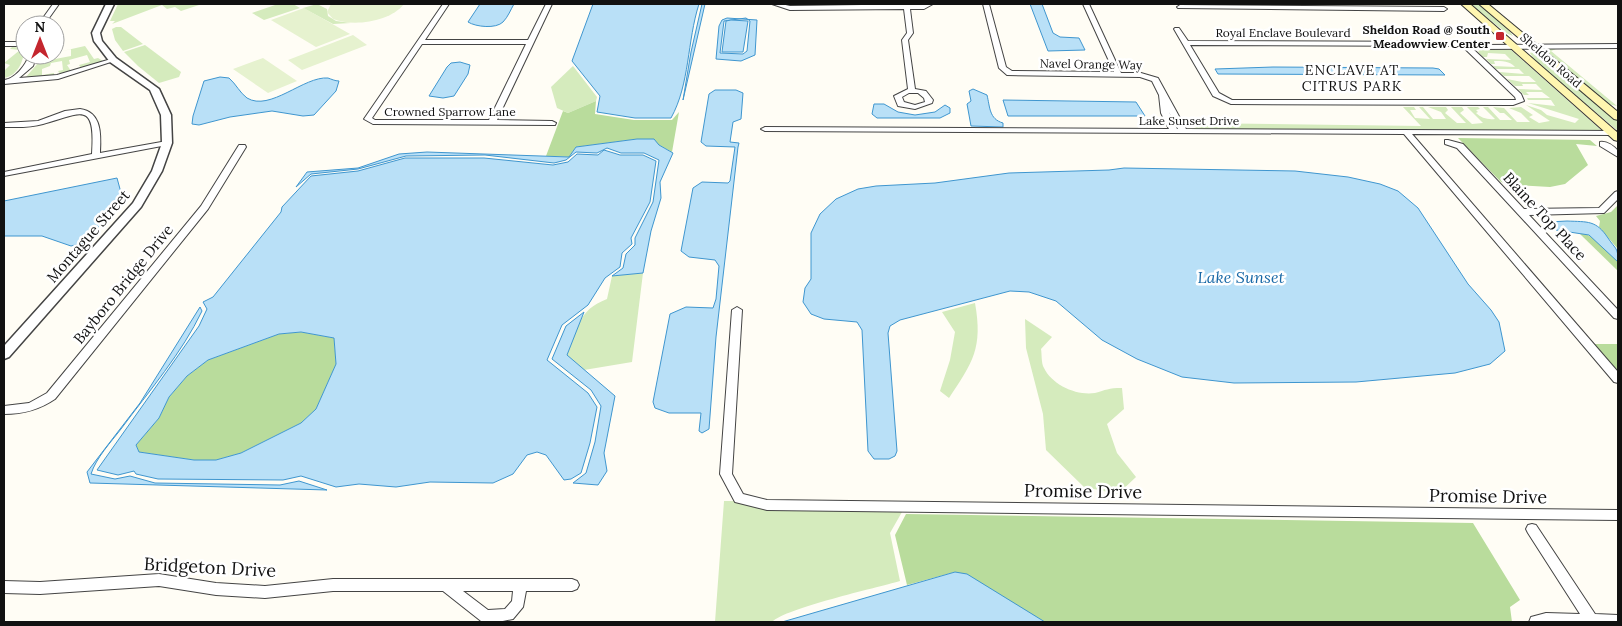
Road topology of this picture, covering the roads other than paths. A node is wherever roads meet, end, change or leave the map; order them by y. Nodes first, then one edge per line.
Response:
1 (56, 4) edge
2 (110, 4) edge
3 (446, 4) edge
4 (549, 4) edge
5 (776, 4) edge
6 (930, 4) edge
7 (986, 4) edge
8 (1086, 4) edge
9 (1465, 4) edge
10 (1483, 4) edge
11 (800, 5) edge
12 (1212, 6) edge
13 (1419, 6) edge
14 (907, 7) junction
15 (1180, 7) dead end
16 (1444, 9) dead end
17 (48, 15) edge
18 (1177, 29) dead end
19 (99, 30) junction
20 (419, 42) junction
21 (530, 42) junction
22 (1185, 43) junction
23 (1467, 45) junction
24 (1512, 45) junction
25 (1532, 45) junction
26 (1618, 46) edge
27 (113, 60) junction
28 (29, 65) edge
29 (1118, 74) junction
30 (134, 75) junction
31 (8, 82) edge
32 (912, 90) dead end
33 (1163, 95) junction
34 (1618, 117) edge
35 (492, 122) junction
36 (552, 123) dead end
37 (4, 125) edge
38 (765, 129) dead end
39 (1174, 131) junction
40 (1184, 131) junction
41 (1407, 133) junction
42 (1616, 135) edge
43 (167, 142) junction
44 (1448, 142) dead end
45 (1603, 144) dead end
46 (242, 147) dead end
47 (1618, 155) edge
48 (96, 156) junction
49 (4, 174) edge
50 (1618, 194) edge
51 (1524, 212) junction
52 (737, 310) dead end
53 (1618, 316) edge
54 (4, 354) edge
55 (1618, 380) edge
56 (4, 410) edge
57 (1618, 514) edge
58 (1532, 528) dead end
59 (444, 584) junction
60 (520, 585) junction
61 (572, 585) dead end
62 (4, 587) edge
63 (1536, 622) edge
64 (1593, 622) edge
65 (1618, 622) edge

1 - 17 street
2 - 19 street
3 - 20 street, Crowned Sparrow Lane
4 - 21 street
5 - 11 street
6 - 14 street
7 - 29 street, Navel Orange Way
8 - 29 street
9 - 24 main road, Sheldon Road
10 - 25 main road, Sheldon Road
11 - 14 street
12 - 13 street
12 - 15 street
13 - 16 street
14 - 32 street
18 - 22 street
19 - 27 street, Montague Street
19 - 30 street, Montague Street
20 - 21 street
20 - 35 street, Crowned Sparrow Lane
21 - 35 street
22 - 23 street, Royal Enclave Boulevard
22 - 23 street
23 - 24 street, Royal Enclave Boulevard
24 - 25 street, Royal Enclave Boulevard
24 - 42 main road, Sheldon Road
25 - 26 street, Royal Enclave Boulevard
25 - 34 main road, Sheldon Road
27 - 30 street, Montague Street
27 - 31 street
28 - 31 street
29 - 33 street, Navel Orange Way
30 - 43 street, Montague Street
33 - 39 street
33 - 40 street, Navel Orange Way
35 - 36 street, Crowned Sparrow Lane
37 - 48 street
38 - 39 street, Lake Sunset Drive
39 - 40 street, Lake Sunset Drive
40 - 41 street, Lake Sunset Drive
41 - 42 street, Lake Sunset Drive
41 - 55 street
43 - 48 street
43 - 54 street, Montague Street
44 - 51 street, Blaine Top Place
45 - 47 street
46 - 56 street, Bayboro Bridge Drive
48 - 49 street
50 - 51 street
51 - 53 street, Blaine Top Place
52 - 57 street, Promise Drive
58 - 64 street
59 - 60 street, Bridgeton Drive
59 - 60 street
59 - 62 street, Bridgeton Drive
60 - 61 street, Bridgeton Drive
63 - 64 street
64 - 65 street

